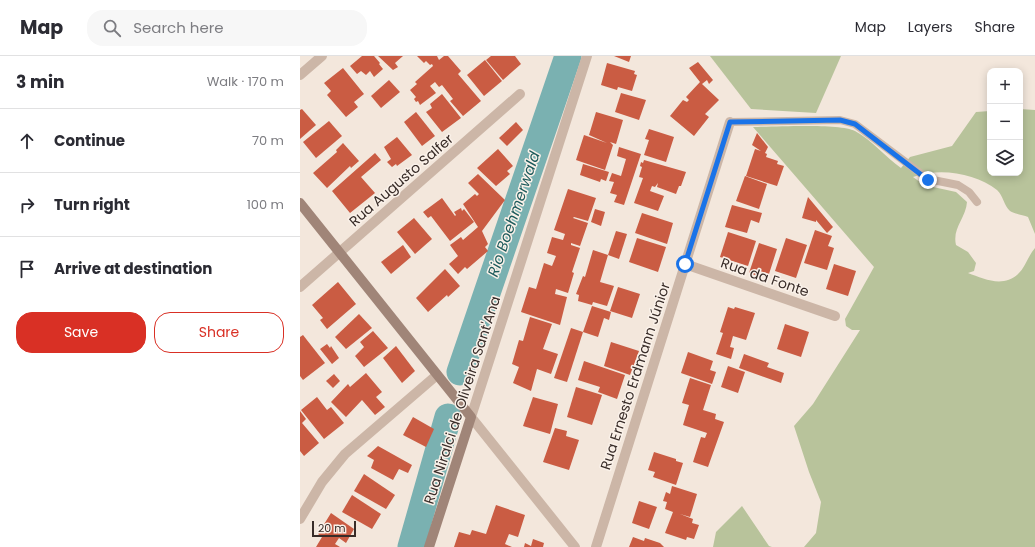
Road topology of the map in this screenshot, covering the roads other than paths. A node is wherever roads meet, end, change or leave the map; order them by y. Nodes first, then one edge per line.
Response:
1 (322, 56) edge
2 (587, 56) edge
3 (300, 75) edge
4 (520, 94) dead end
5 (730, 122) joint
6 (977, 202) dead end
7 (300, 203) edge
8 (340, 252) junction
9 (685, 264) junction
10 (300, 286) edge
11 (835, 316) dead end
12 (437, 375) junction
13 (471, 417) junction
14 (300, 519) edge
15 (429, 547) edge
16 (574, 547) edge
17 (596, 547) edge

1 - 3 street
2 - 13 street, Rua Niralci de Oliveira Sant'Ana
4 - 8 street, Rua Augusto Salfer
5 - 6 lane
5 - 9 street, Rua Ernesto Erdmann Júnior
7 - 8 street
8 - 10 street, Rua Augusto Salfer
8 - 12 street
9 - 11 street, Rua da Fonte
9 - 17 street, Rua Ernesto Erdmann Júnior
12 - 13 street
12 - 14 street
13 - 15 street, Rua Niralci de Oliveira Sant'Ana
13 - 16 street

